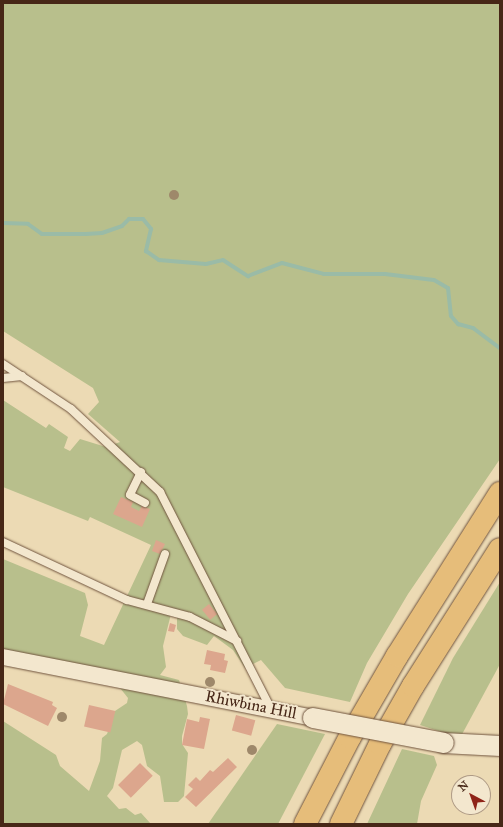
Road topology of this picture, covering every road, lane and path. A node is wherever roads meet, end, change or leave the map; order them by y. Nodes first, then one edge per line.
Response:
1 (3, 364) edge
2 (22, 376) junction
3 (3, 378) edge
4 (141, 472) junction
5 (500, 494) edge
6 (145, 502) dead end
7 (3, 542) edge
8 (500, 549) edge
9 (165, 554) dead end
10 (147, 604) junction
11 (236, 641) junction
12 (3, 657) edge
13 (271, 709) junction
14 (313, 718) joint
15 (500, 746) edge
16 (306, 824) edge
17 (341, 824) edge

1 - 2 lane
2 - 3 lane
2 - 4 lane
4 - 6 lane
4 - 11 lane
5 - 16 highway
7 - 10 lane
8 - 17 highway
9 - 10 lane
10 - 11 lane
11 - 13 lane
12 - 13 street, Rhiwbina Hill
13 - 14 street, Rhiwbina Hill
14 - 15 street, Rhiwbina Hill, bridge

